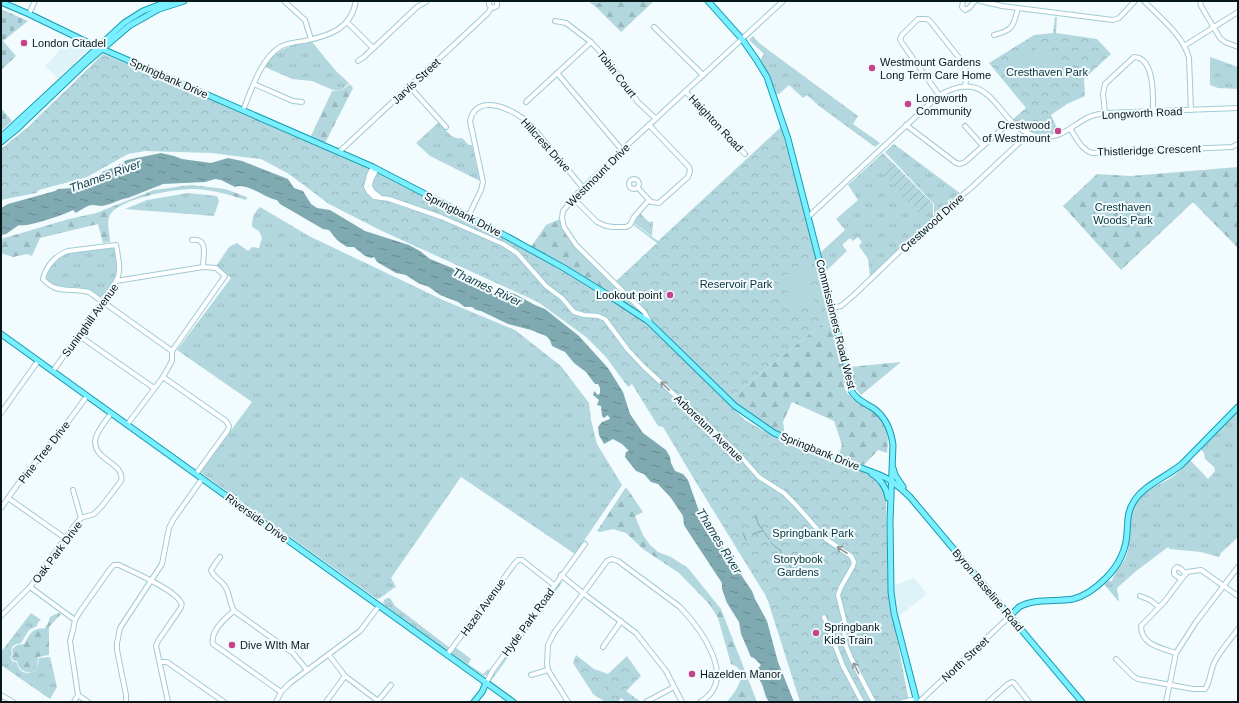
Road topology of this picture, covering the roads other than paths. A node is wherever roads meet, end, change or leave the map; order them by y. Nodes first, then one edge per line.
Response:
1 (35, 1) edge
2 (169, 1) edge
3 (184, 1) edge
4 (284, 1) edge
5 (356, 1) edge
6 (427, 1) edge
7 (488, 1) edge
8 (498, 1) edge
9 (708, 1) edge
10 (783, 1) edge
11 (963, 1) edge
12 (975, 1) edge
13 (980, 1) edge
14 (1135, 1) edge
15 (1144, 1) edge
16 (1200, 1) edge
17 (1, 2) edge
18 (491, 8) junction
19 (1018, 8) junction
20 (1238, 12) edge
21 (29, 14) junction
22 (555, 21) dead end
23 (347, 22) junction
24 (654, 27) dead end
25 (1214, 28) junction
26 (994, 35) dead end
27 (311, 39) junction
28 (742, 39) junction
29 (591, 42) junction
30 (1184, 46) junction
31 (1238, 47) edge
32 (100, 48) junction
33 (374, 48) junction
34 (358, 60) dead end
35 (557, 74) junction
36 (704, 75) junction
37 (254, 84) junction
38 (410, 87) junction
39 (966, 87) junction
40 (686, 92) junction
41 (939, 95) junction
42 (302, 102) dead end
43 (526, 102) dead end
44 (1238, 108) edge
45 (242, 110) junction
46 (1191, 110) junction
47 (1153, 111) junction
48 (1105, 113) junction
49 (656, 120) junction
50 (1011, 121) junction
51 (649, 125) junction
52 (906, 125) junction
53 (965, 126) dead end
54 (446, 127) dead end
55 (1071, 130) junction
56 (1027, 133) junction
57 (1, 137) edge
58 (1, 142) edge
59 (1238, 144) edge
60 (983, 146) junction
61 (622, 150) junction
62 (339, 152) junction
63 (745, 154) dead end
64 (375, 168) junction
65 (583, 188) junction
66 (638, 188) dead end
67 (573, 198) junction
68 (649, 200) junction
69 (808, 216) junction
70 (468, 217) junction
71 (192, 240) dead end
72 (204, 267) junction
73 (116, 281) junction
74 (103, 301) junction
75 (833, 308) junction
76 (651, 324) junction
77 (1, 334) edge
78 (78, 335) junction
79 (172, 351) junction
80 (38, 361) junction
81 (53, 371) junction
82 (163, 377) junction
83 (154, 388) junction
84 (87, 396) junction
85 (1238, 407) edge
86 (1, 413) edge
87 (111, 413) junction
88 (127, 424) junction
89 (892, 465) junction
90 (861, 468) junction
91 (196, 474) junction
92 (880, 475) junction
93 (202, 479) junction
94 (891, 480) junction
95 (73, 490) dead end
96 (890, 493) junction
97 (910, 497) junction
98 (8, 498) junction
99 (1, 508) edge
100 (890, 517) junction
101 (81, 518) junction
102 (64, 538) junction
103 (585, 544) dead end
104 (220, 557) dead end
105 (1238, 566) edge
106 (1186, 574) junction
107 (561, 575) junction
108 (1181, 579) junction
109 (151, 580) junction
110 (554, 585) junction
111 (1223, 586) junction
112 (30, 588) junction
113 (583, 593) junction
114 (1140, 596) dead end
115 (1238, 596) edge
116 (379, 606) junction
117 (1159, 607) junction
118 (234, 611) junction
119 (1, 616) edge
120 (1010, 616) junction
121 (824, 617) dead end
122 (76, 620) junction
123 (621, 621) junction
124 (1238, 630) edge
125 (603, 647) dead end
126 (329, 654) junction
127 (1176, 654) junction
128 (447, 655) junction
129 (1116, 659) dead end
130 (160, 662) junction
131 (307, 670) junction
132 (548, 670) junction
133 (531, 675) dead end
134 (346, 676) junction
135 (486, 683) junction
136 (391, 685) dead end
137 (1170, 685) junction
138 (674, 687) junction
139 (281, 692) junction
140 (1, 695) edge
141 (78, 695) junction
142 (378, 701) edge
143 (917, 701) edge
144 (14, 702) edge
145 (74, 702) edge
146 (88, 702) edge
147 (126, 702) edge
148 (168, 702) edge
149 (224, 702) edge
150 (276, 702) edge
151 (326, 702) edge
152 (474, 702) edge
153 (513, 702) edge
154 (568, 702) edge
155 (646, 702) edge
156 (682, 702) edge
157 (700, 702) edge
158 (862, 702) edge
159 (874, 702) edge
160 (903, 702) edge
161 (988, 702) edge
162 (1029, 702) edge
163 (1082, 702) edge
164 (1166, 702) edge

1 - 21 street
2 - 32 main road
3 - 32 main road
4 - 27 street
5 - 23 street
6 - 33 street
7 - 18 street
8 - 18 street, Jarvis Street
9 - 28 main road, Commissioners Road West
10 - 28 street, Westmount Drive
11 - 12 street
13 - 19 street
14 - 19 street
15 - 30 street
16 - 25 street
17 - 21 main road, Springbank Drive
18 - 38 street, Jarvis Street
19 - 26 street
20 - 25 street
21 - 32 main road, Springbank Drive
22 - 29 street, Tobin Court
23 - 27 street
23 - 33 street
24 - 36 street
25 - 30 street
25 - 31 street
27 - 37 street
28 - 36 street, Westmount Drive
28 - 69 main road, Commissioners Road West
29 - 35 street
29 - 49 street, Tobin Court
30 - 46 street
32 - 45 main road, Springbank Drive
32 - 57 main road
32 - 58 main road
33 - 34 street
35 - 43 street
35 - 61 street
36 - 40 street, Westmount Drive
37 - 42 street
37 - 45 street
38 - 54 street
38 - 62 street, Jarvis Street
39 - 41 street, Longworth Road
39 - 41 street
39 - 50 street, Longworth Road
40 - 49 street, Westmount Drive
40 - 63 street, Haighton Road
41 - 52 street, Longworth Road
44 - 46 street, Longworth Road
45 - 62 main road, Springbank Drive
46 - 47 street, Longworth Road
47 - 48 street, Longworth Road
47 - 48 street
48 - 55 street, Longworth Road
49 - 51 street, Westmount Drive
50 - 56 street, Longworth Road
50 - 60 street
51 - 61 street, Westmount Drive
51 - 68 street
52 - 60 street
52 - 69 street, Longworth Road
53 - 60 street
55 - 56 street, Longworth Road
55 - 59 street, Thistleridge Crescent
56 - 75 street, Crestwood Drive
61 - 65 street, Westmount Drive
62 - 64 main road, Springbank Drive
64 - 70 main road, Springbank Drive
159 -> 64 street, Arboretum Avenue
65 - 67 street, Westmount Drive
65 - 70 street, Hillcrest Drive
66 - 68 street
67 - 68 street
67 - 76 street, Westmount Drive
69 - 75 main road, Commissioners Road West
70 - 76 main road, Springbank Drive
71 - 72 street
72 - 73 street, Suninghill Avenue
72 - 79 street, Suninghill Avenue
73 - 74 street, Suninghill Avenue
73 - 74 street
74 - 78 street, Suninghill Avenue
74 - 79 street
75 - 89 main road, Commissioners Road West
76 - 90 main road, Springbank Drive
77 - 80 main road, Riverside Drive
78 - 81 street, Suninghill Avenue
78 - 83 street
79 - 82 street
80 - 81 main road, Riverside Drive
80 - 86 street
81 - 84 main road, Riverside Drive
82 - 83 street
82 - 91 street
83 - 88 street
84 - 87 main road, Riverside Drive
84 - 98 street, Pine Tree Drive
85 - 120 main road
87 - 88 main road, Riverside Drive
87 - 101 street, Oak Park Drive
88 - 91 main road, Riverside Drive
89 - 92 main road
89 - 94 main road, Commissioners Road West
89 - 97 main road
90 - 92 main road, Springbank Drive
90 - 100 main road
91 - 93 main road, Riverside Drive
92 - 94 main road, Springbank Drive
93 - 109 street
93 - 116 main road, Riverside Drive
94 - 96 main road, Commissioners Road West
94 - 97 main road, Byron Baseline Road
95 - 101 street
96 - 97 main road
96 - 100 main road, Commissioners Road West
97 - 120 main road, Byron Baseline Road
98 - 99 street, Pine Tree Drive
98 - 102 street
100 - 143 main road, Commissioners Road West
101 - 102 street, Oak Park Drive
102 - 112 street, Oak Park Drive
103 - 107 street, Hyde Park Road
104 - 118 street
105 - 111 street
106 - 108 street
106 - 108 street
106 - 111 street
107 - 110 street, Hyde Park Road
107 - 113 street
108 - 117 street
109 - 122 street
109 - 130 street
109 - 147 street
110 - 128 street, Hazel Avenue
110 - 135 street, Hyde Park Road
111 - 115 street
111 - 127 street
112 - 119 street, Oak Park Drive
112 - 122 street
113 - 123 street
113 - 132 street
113 - 157 street
114 - 117 street
116 - 126 street
116 - 128 main road, Riverside Drive
117 - 127 street
118 - 131 street
118 - 139 street
120 - 143 street, North Street
120 - 163 main road, Byron Baseline Road
121 - 158 street
122 - 141 street
123 - 125 street
123 - 138 street
124 - 137 street
126 - 131 street
126 - 134 street
127 - 137 street
128 - 135 main road, Riverside Drive
129 - 137 street
130 - 148 street
130 - 149 street
131 - 139 street
132 - 133 street
132 - 154 street
134 - 142 street
134 - 151 street
135 - 152 main road, Hyde Park Road
135 - 153 main road, Riverside Drive
136 - 142 street
137 - 164 street
138 - 155 street
138 - 156 street
139 - 150 street
140 - 144 street
141 - 145 street
141 - 146 street
143 - 160 street
161 - 162 street

